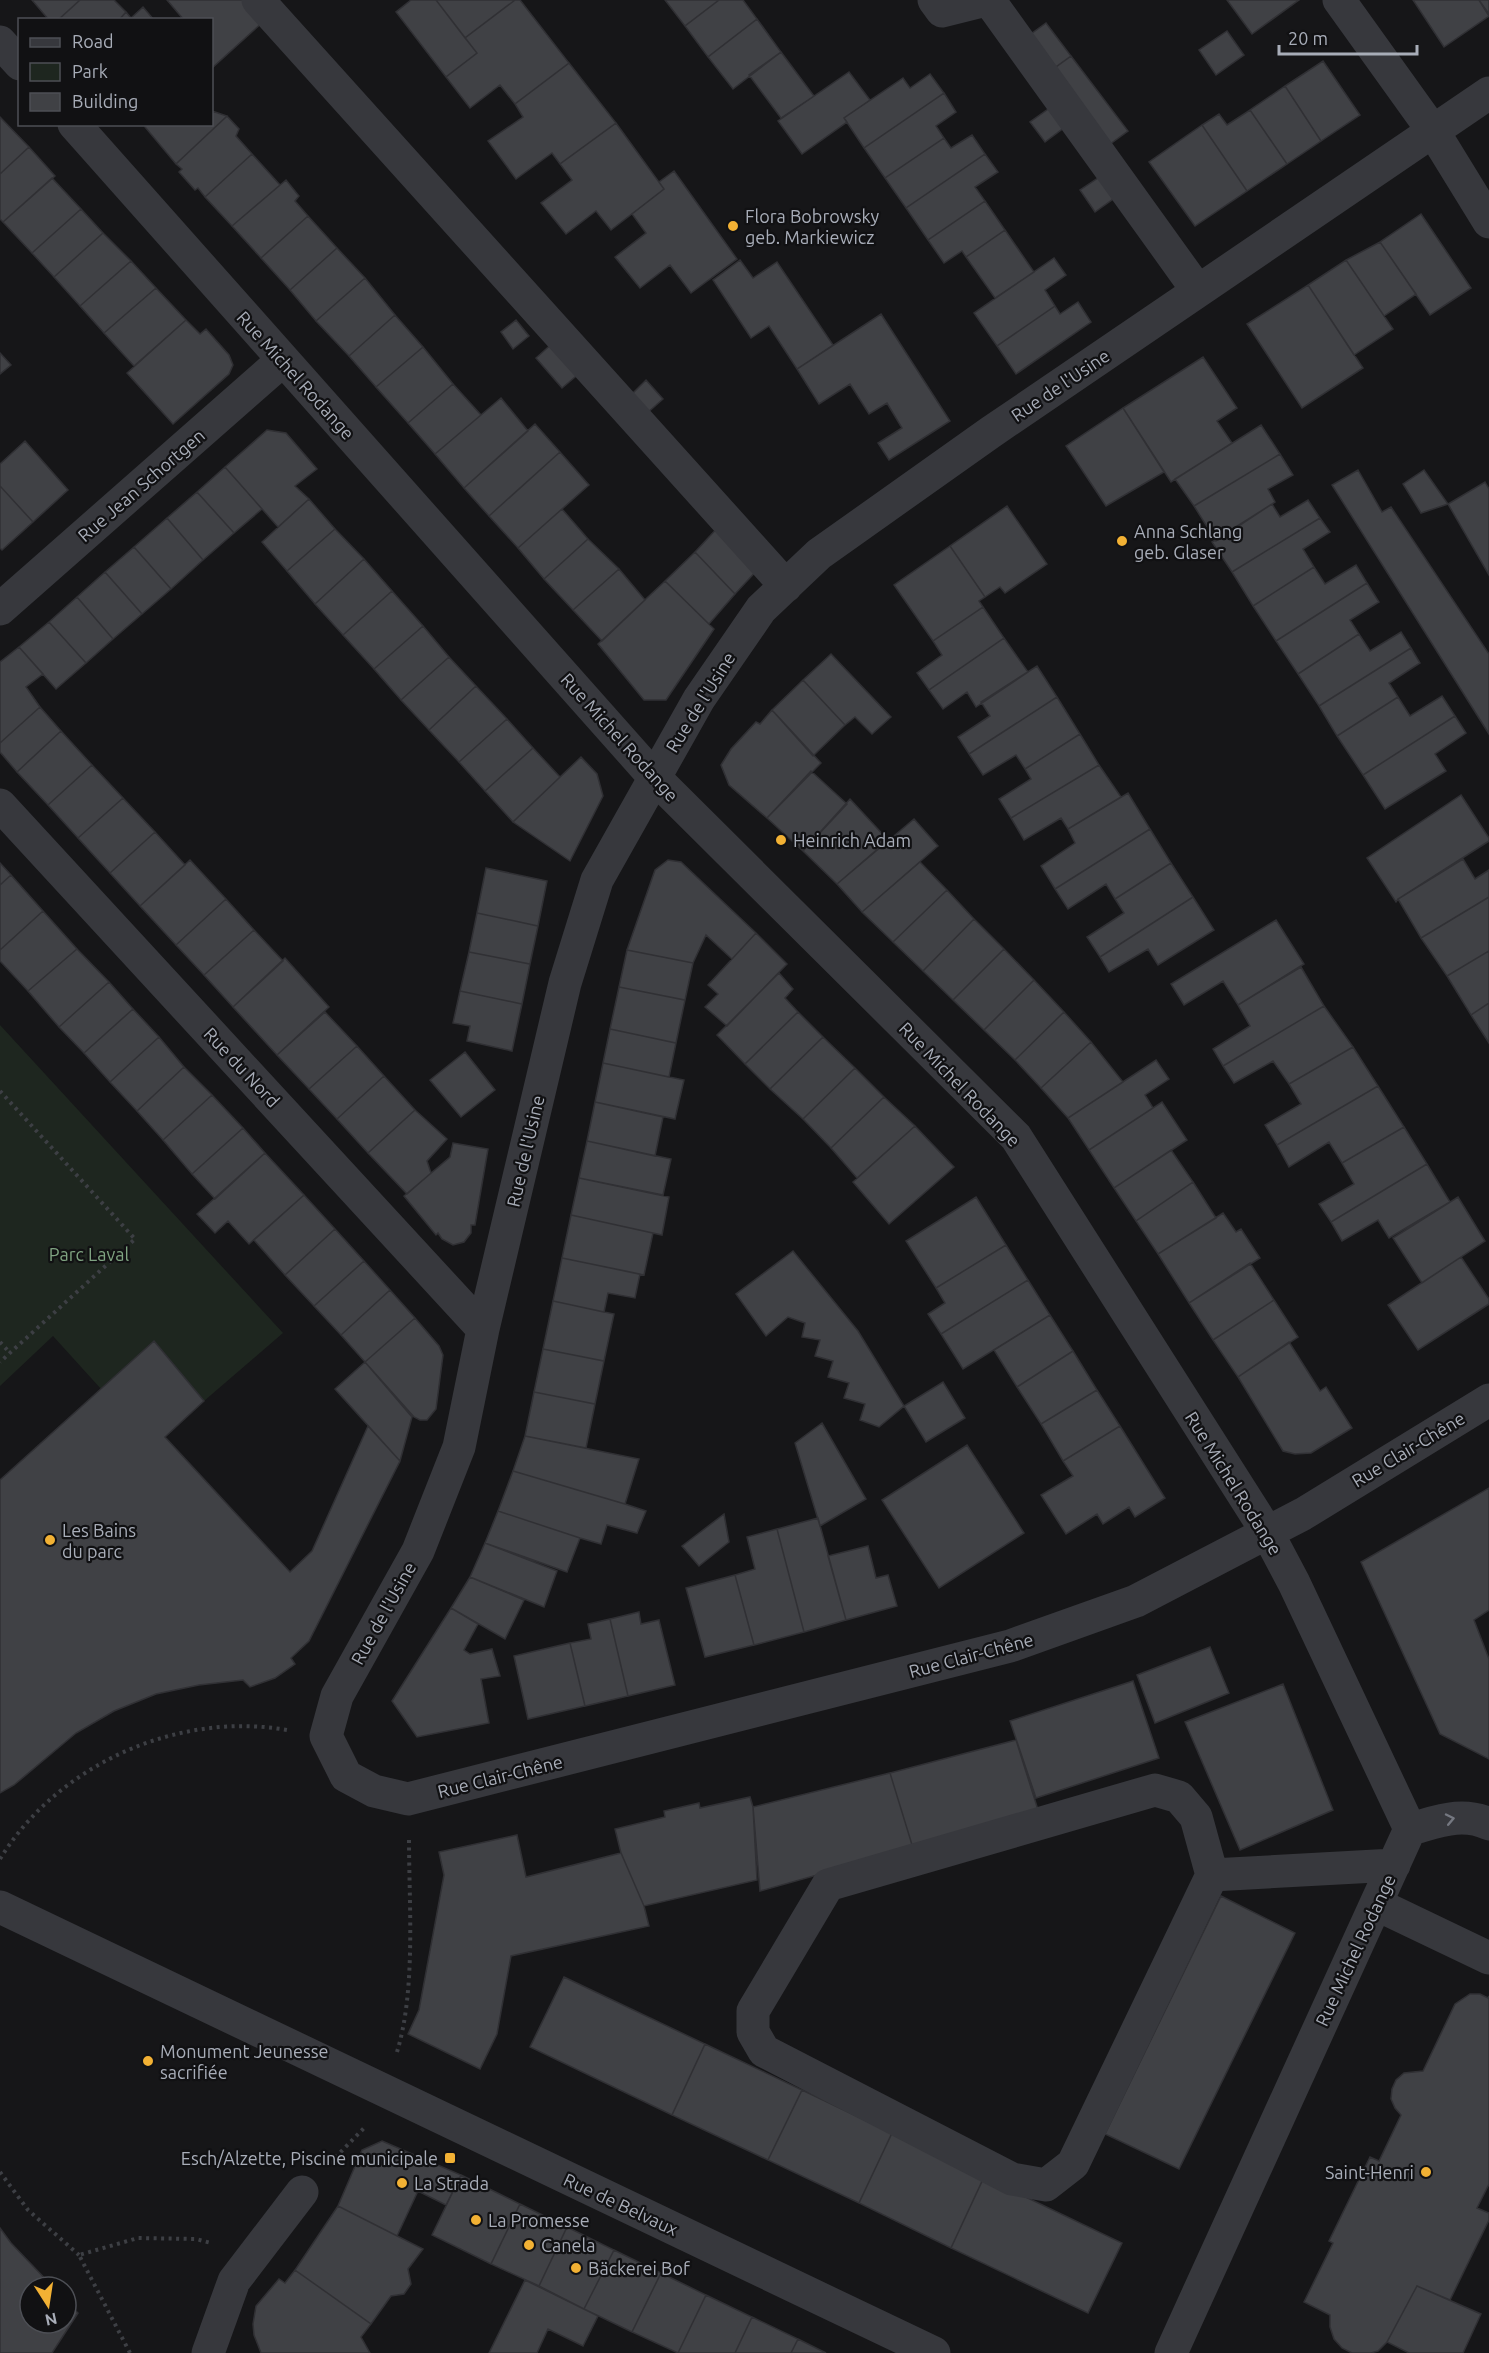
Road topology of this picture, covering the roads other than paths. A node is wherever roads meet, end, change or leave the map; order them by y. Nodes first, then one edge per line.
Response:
1 (258, 0) edge
2 (934, 0) edge
3 (988, 0) edge
4 (1339, 0) edge
5 (0, 42) edge
6 (18, 62) edge
7 (1489, 93) edge
8 (76, 126) edge
9 (1433, 131) junction
10 (1489, 222) edge
11 (1198, 291) junction
12 (283, 360) junction
13 (786, 586) junction
14 (0, 609) edge
15 (654, 777) junction
16 (0, 805) edge
17 (483, 1329) junction
18 (1489, 1400) edge
19 (1267, 1532) junction
20 (408, 1799) joint
21 (1489, 1824) edge
22 (1410, 1829) junction
23 (1394, 1865) junction
24 (1212, 1875) junction
25 (1376, 1904) junction
26 (0, 1907) edge
27 (1489, 1958) edge
28 (302, 2192) road end
29 (208, 2353) edge
30 (934, 2353) edge
31 (1171, 2353) edge

1 - 13 street
2 - 3 street
3 - 11 street
4 - 9 street
5 - 6 street
7 - 9 street, Rue de l'Usine
8 - 12 street, Rue Michel Rodange
9 - 10 street
9 - 11 street, Rue de l'Usine
11 - 13 street, Rue de l'Usine
12 - 14 street, Rue Jean Schortgen
12 - 15 street, Rue Michel Rodange
13 - 15 street, Rue de l'Usine
15 - 17 street, Rue de l'Usine
15 - 19 street, Rue Michel Rodange
16 - 17 street, Rue du Nord
17 - 20 street, Rue de l'Usine
18 - 19 street, Rue Clair-Chêne
19 - 20 street, Rue Clair-Chêne
19 - 22 street, Rue Michel Rodange
22 -> 21 street
22 - 23 street, Rue Michel Rodange
23 - 24 street
23 - 25 street, Rue Michel Rodange
24 - 24 street
25 - 27 street
25 - 31 street, Rue Michel Rodange
26 - 30 street, Rue de Belvaux
28 - 29 street

